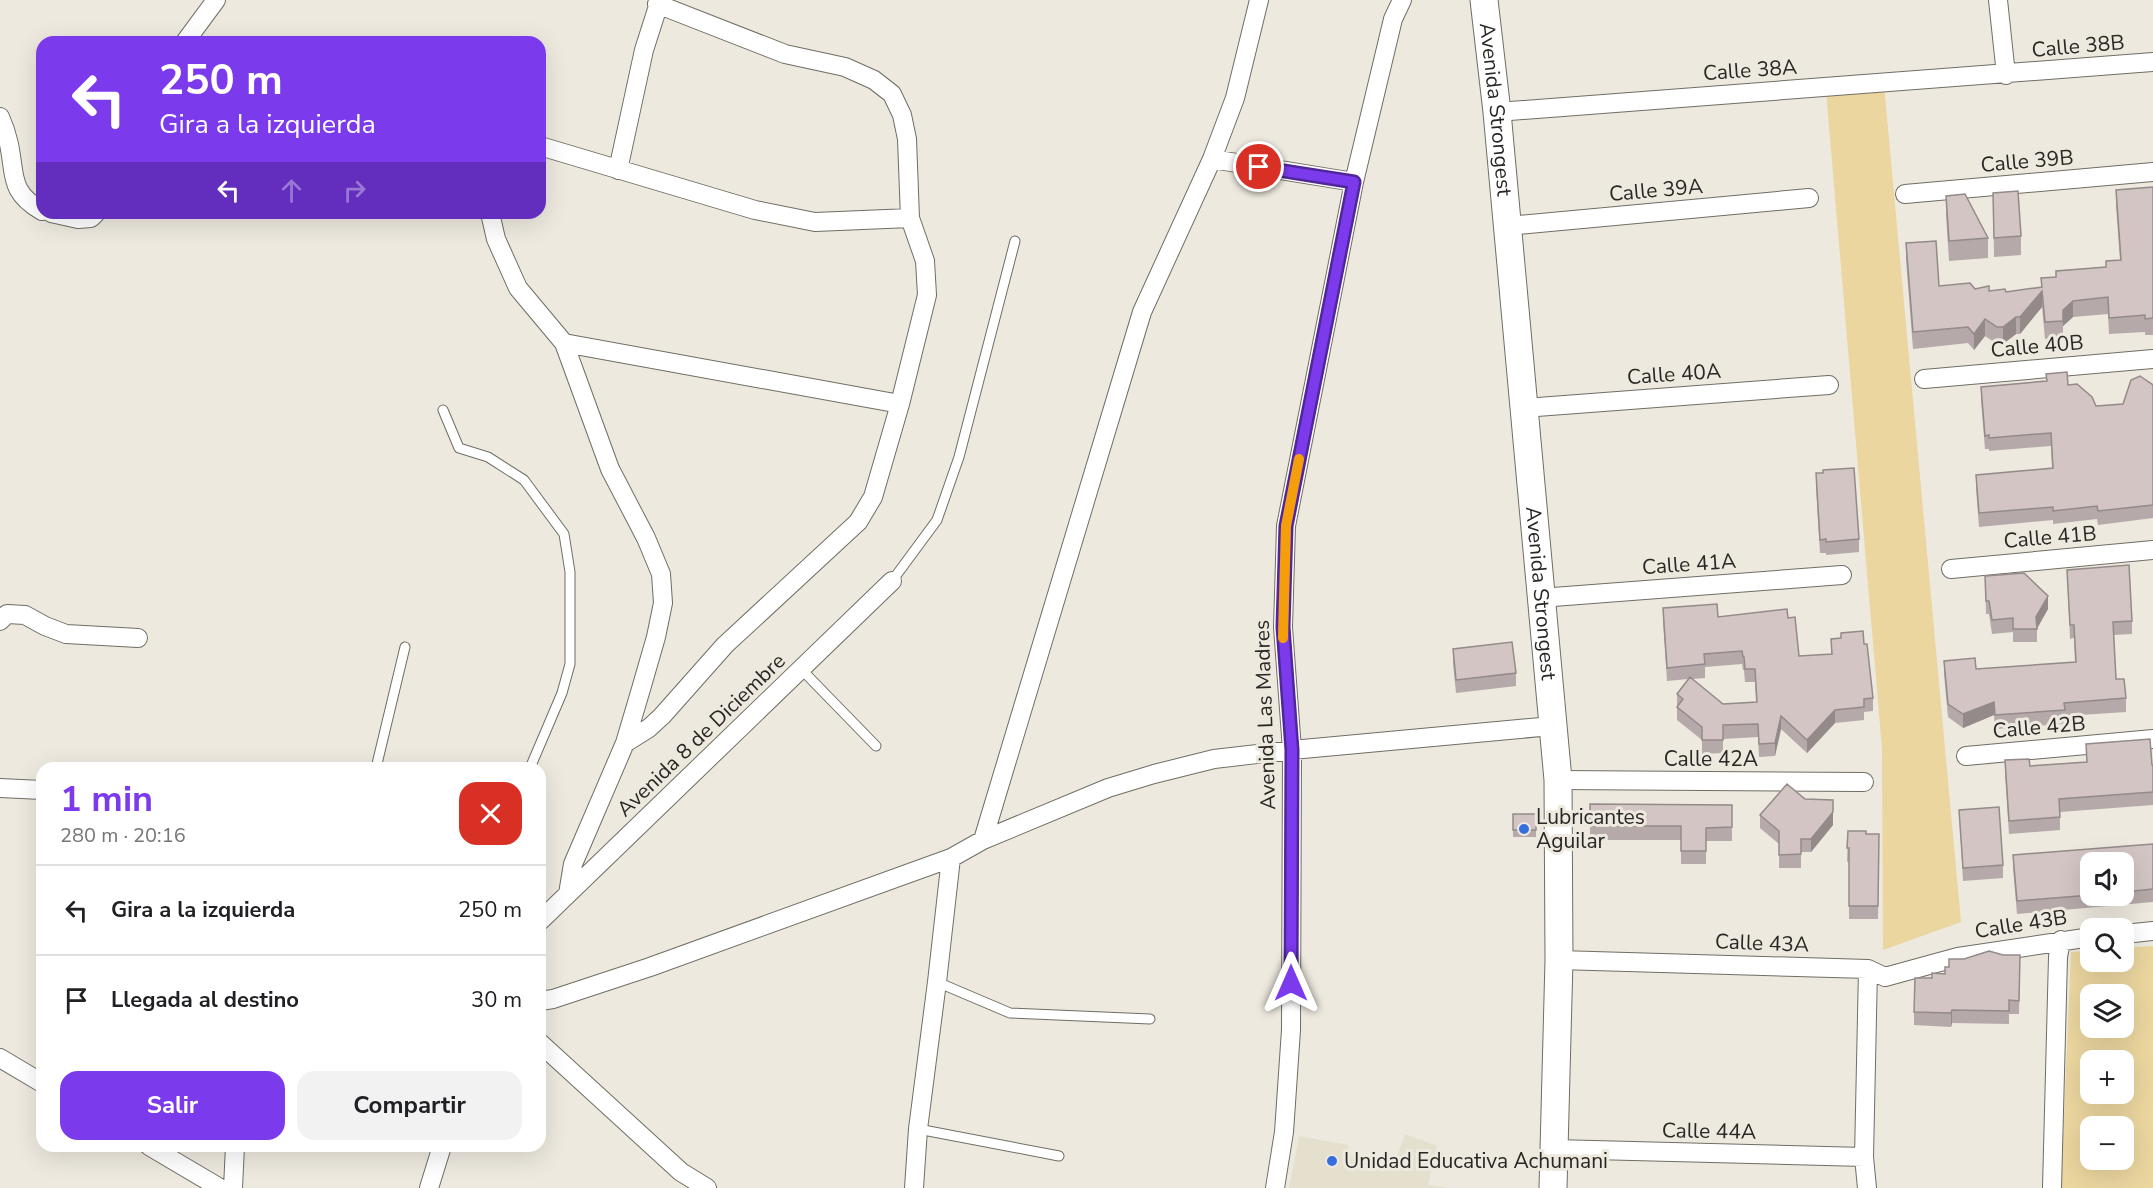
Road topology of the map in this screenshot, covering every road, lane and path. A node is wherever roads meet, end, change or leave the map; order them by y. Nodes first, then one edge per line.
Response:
1 (216, 0) edge
2 (1259, 0) edge
3 (1402, 0) edge
4 (1484, 0) edge
5 (1998, 0) edge
6 (658, 2) edge
7 (189, 36) edge
8 (2153, 62) edge
9 (2006, 75) junction
10 (1497, 112) junction
11 (0, 117) edge
12 (546, 148) edge
13 (1212, 159) junction
14 (618, 170) junction
15 (2153, 172) edge
16 (1354, 182) junction
17 (1905, 194) dead end
18 (1809, 198) dead end
19 (36, 209) edge
20 (910, 218) junction
21 (491, 219) edge
22 (1507, 226) junction
23 (1015, 241) dead end
24 (564, 343) junction
25 (2153, 359) edge
26 (1924, 379) dead end
27 (1829, 385) dead end
28 (900, 404) junction
29 (1523, 408) junction
30 (443, 410) dead end
31 (2153, 550) edge
32 (1951, 569) dead end
33 (1842, 575) dead end
34 (892, 581) joint
35 (1540, 598) junction
36 (0, 621) edge
37 (138, 639) dead end
38 (405, 647) dead end
39 (802, 670) junction
40 (1552, 726) junction
41 (2153, 739) edge
42 (626, 743) junction
43 (876, 746) dead end
44 (1292, 750) junction
45 (1966, 756) dead end
46 (377, 762) edge
47 (533, 762) edge
48 (1558, 780) junction
49 (1864, 782) dead end
50 (0, 788) edge
51 (36, 790) edge
52 (983, 840) junction
53 (951, 858) junction
54 (568, 894) junction
55 (546, 915) edge
56 (2153, 931) edge
57 (2134, 933) edge
58 (2080, 938) edge
59 (2061, 940) junction
60 (1958, 957) joint
61 (1559, 960) junction
62 (1868, 969) junction
63 (937, 982) junction
64 (546, 1000) edge
65 (1150, 1019) dead end
66 (546, 1049) edge
67 (0, 1058) edge
68 (36, 1079) edge
69 (918, 1129) junction
70 (1554, 1149) junction
71 (158, 1152) edge
72 (235, 1152) edge
73 (440, 1152) edge
74 (1059, 1156) dead end
75 (1864, 1157) junction
76 (682, 1180) edge
77 (220, 1188) edge
78 (232, 1188) edge
79 (429, 1188) edge
80 (707, 1188) edge
81 (914, 1188) edge
82 (1275, 1188) edge
83 (1553, 1188) edge
84 (1867, 1188) edge
85 (2052, 1188) edge

1 - 7 street
2 - 13 street
3 - 16 street, Avenida Las Madres
4 - 10 main road, Avenida Strongest
5 - 9 street
6 - 14 street
6 - 20 street
8 - 9 street, Calle 38B
9 - 10 street, Calle 38A
10 - 22 main road, Avenida Strongest
11 - 19 street
12 - 14 street
13 - 16 street
13 - 52 street
14 - 20 street
15 - 17 street, Calle 39B
16 - 44 street, Avenida Las Madres
18 - 22 street, Calle 39A
20 - 28 street
21 - 24 street
22 - 29 main road, Avenida Strongest
23 - 34 lane
24 - 28 street
24 - 42 street
25 - 26 street, Calle 40B
27 - 29 street, Calle 40A
28 - 42 street
29 - 35 main road, Avenida Strongest
30 - 47 lane
31 - 32 street, Calle 41B
33 - 35 street, Calle 41A
34 - 39 street, Avenida 8 de Diciembre
35 - 40 main road, Avenida Strongest
36 - 37 street
38 - 46 lane
39 - 43 lane
39 - 54 street, Avenida 8 de Diciembre
40 - 44 street
40 - 48 main road, Avenida Strongest
41 - 45 street, Calle 42B
42 - 54 street
44 - 52 street
44 - 82 street, Avenida Las Madres
48 - 49 street, Calle 42A
48 - 61 main road, Avenida Strongest
50 - 51 street
52 - 53 street
53 - 63 street
53 - 64 street
54 - 55 street, Avenida 8 de Diciembre
56 - 57 street
58 - 59 street, Calle 43B
59 - 60 street, Calle 43B
59 - 85 street
60 - 62 street, Calle 43A
61 - 62 street, Calle 43A
61 - 70 main road, Avenida Strongest
62 - 75 street
63 - 65 lane
63 - 69 street
66 - 76 street
67 - 68 street
69 - 74 lane
69 - 81 street
70 - 75 street, Calle 44A
70 - 83 main road, Avenida Strongest
71 - 77 street
72 - 78 street
73 - 79 street
75 - 84 street
76 - 80 street

